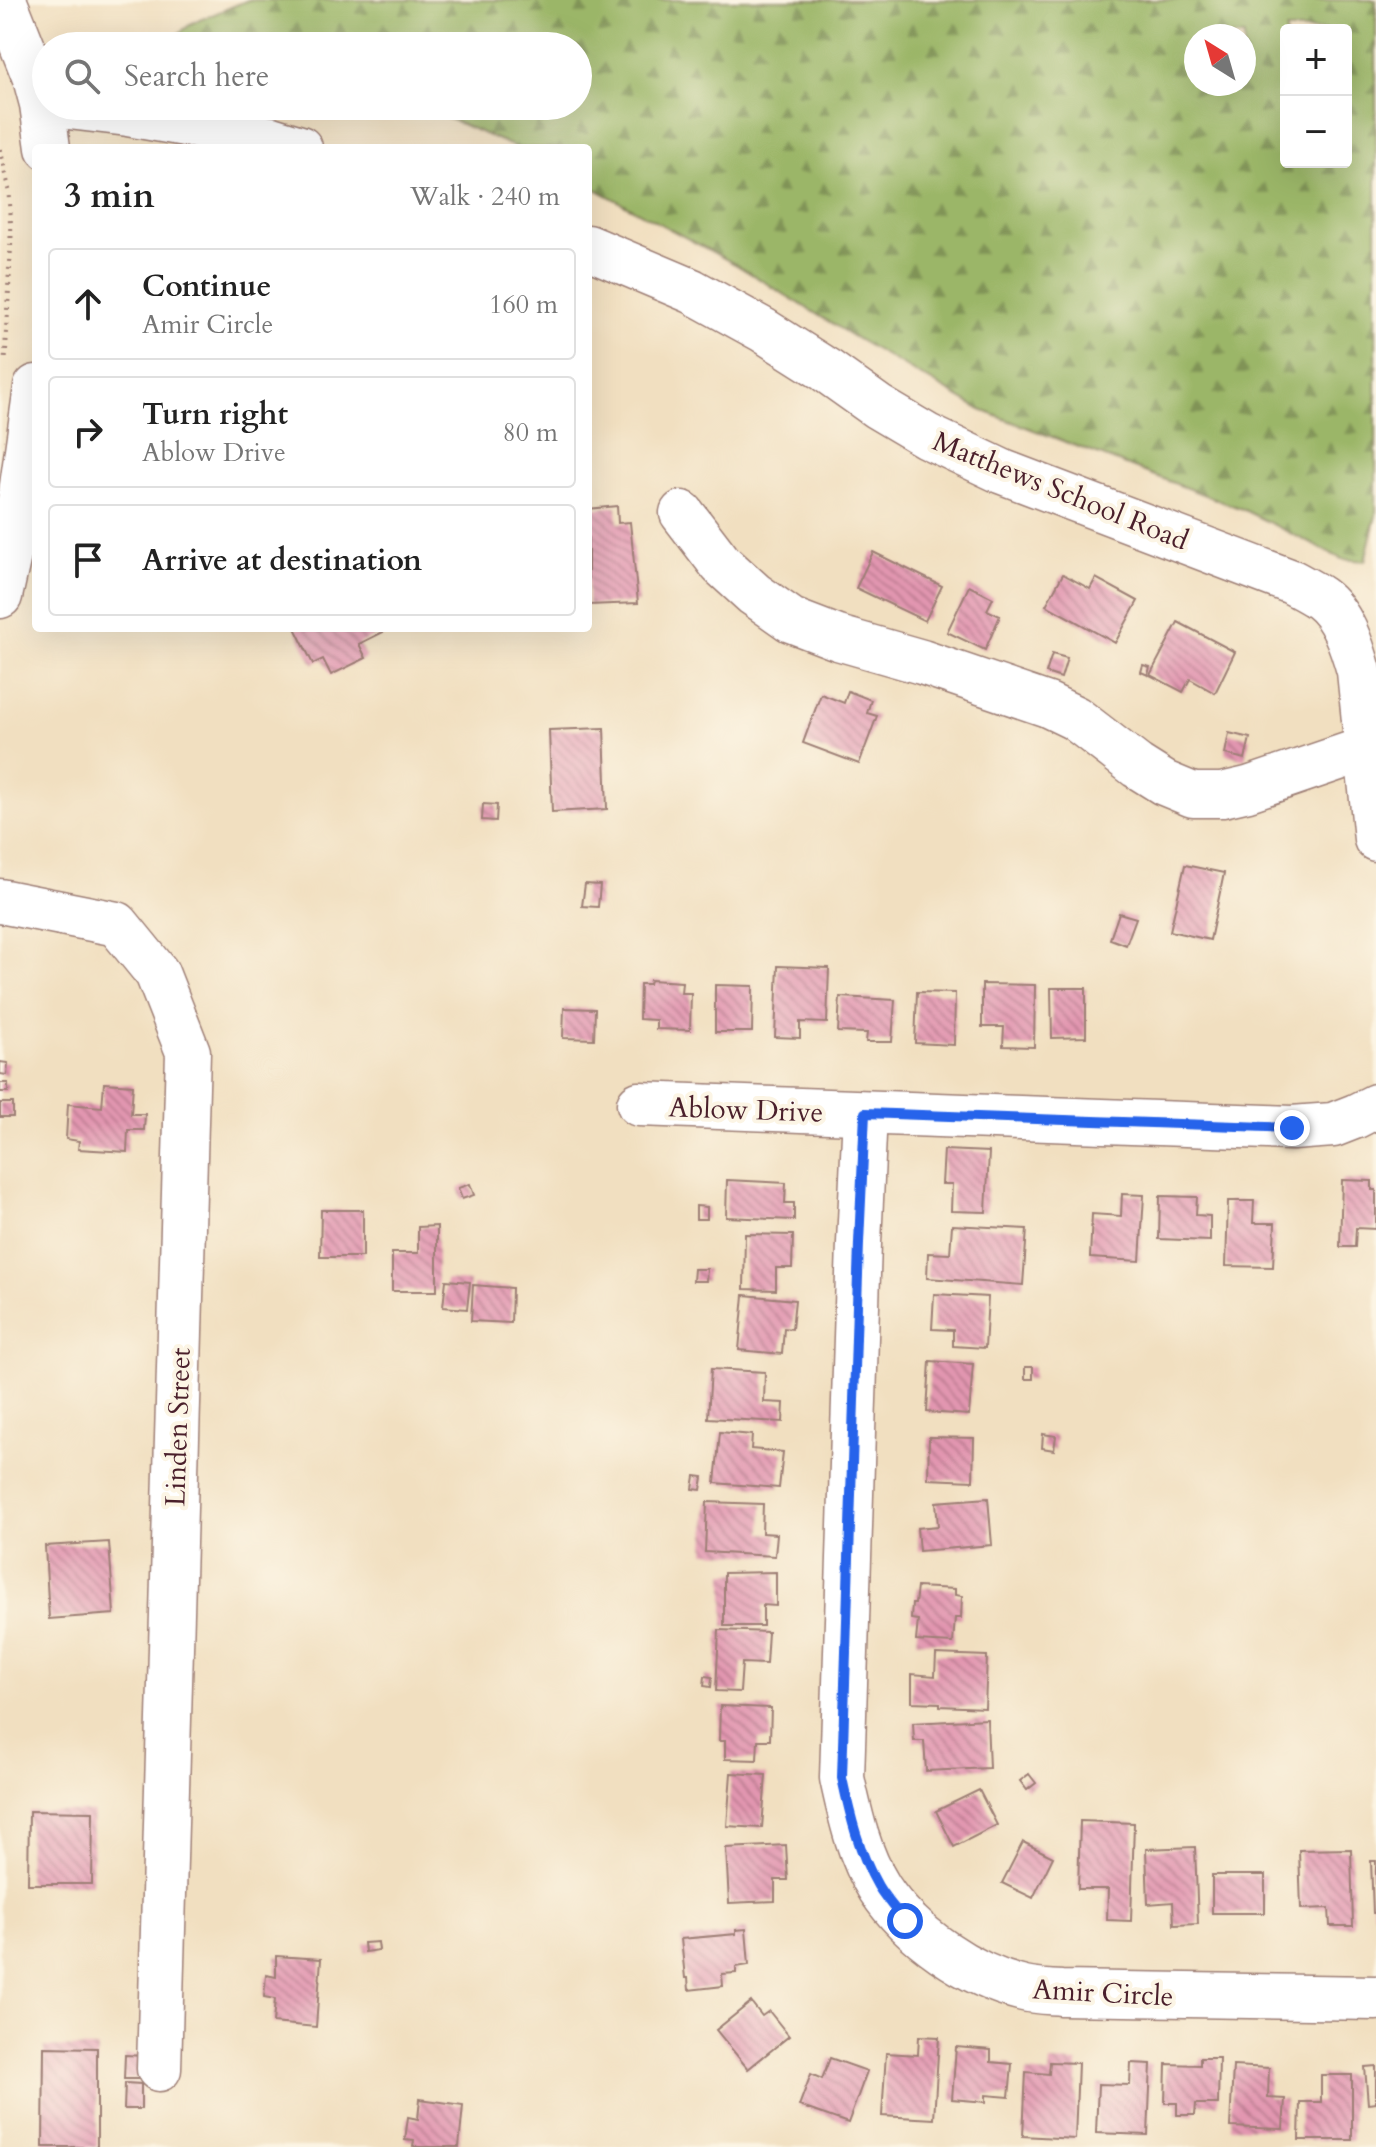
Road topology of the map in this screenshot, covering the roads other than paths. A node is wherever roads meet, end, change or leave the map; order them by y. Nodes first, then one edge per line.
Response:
1 (4, 0) edge
2 (32, 70) edge
3 (49, 120) edge
4 (162, 120) edge
5 (48, 144) edge
6 (287, 144) edge
7 (592, 249) edge
8 (20, 375) edge
9 (682, 513) dead end
10 (0, 596) edge
11 (1364, 644) edge
12 (1368, 748) junction
13 (1376, 839) edge
14 (0, 901) edge
15 (639, 1104) dead end
16 (1376, 1106) edge
17 (865, 1113) junction
18 (1376, 1998) edge
19 (159, 2069) dead end

1 - 2 street
3 - 5 street
4 - 6 street
7 - 11 street, Matthews School Road
8 - 10 street
9 - 12 street
11 - 12 street, Matthews School Road
12 - 13 street, Matthews School Road
14 - 19 street, Linden Street
15 - 17 street, Ablow Drive
16 - 17 street, Ablow Drive
17 - 18 street, Amir Circle

